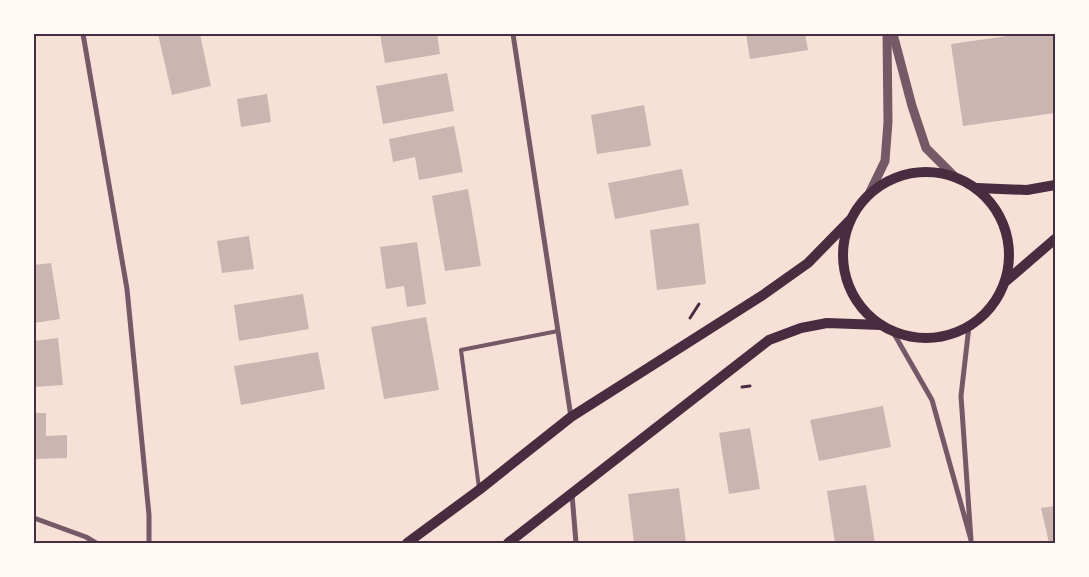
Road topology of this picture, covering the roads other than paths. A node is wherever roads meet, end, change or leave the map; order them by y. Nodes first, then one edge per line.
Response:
1 (83, 34) edge
2 (513, 34) edge
3 (887, 34) edge
4 (893, 34) edge
5 (954, 176) junction
6 (1055, 185) edge
7 (977, 188) junction
8 (870, 192) junction
9 (850, 220) junction
10 (1055, 239) edge
11 (1005, 282) junction
12 (881, 325) junction
13 (969, 326) junction
14 (559, 331) junction
15 (893, 332) junction
16 (571, 417) junction
17 (479, 490) junction
18 (572, 493) junction
19 (34, 518) edge
20 (971, 542) edge
21 (96, 543) edge
22 (149, 543) edge
23 (407, 543) edge
24 (508, 543) edge
25 (576, 543) edge

1 - 22 street
2 - 14 street
3 - 8 street
4 - 5 street
5 - 7 main road
5 - 8 main road
6 - 7 main road
7 - 11 main road
8 - 9 main road
9 - 12 main road
9 - 16 main road
10 - 11 main road
11 - 13 main road
12 - 15 main road
12 - 18 main road
13 - 15 main road
13 - 20 street
14 - 16 street
14 - 17 lane
15 - 20 street
16 - 17 main road
17 - 23 main road
18 - 24 main road
18 - 25 street
19 - 21 street

